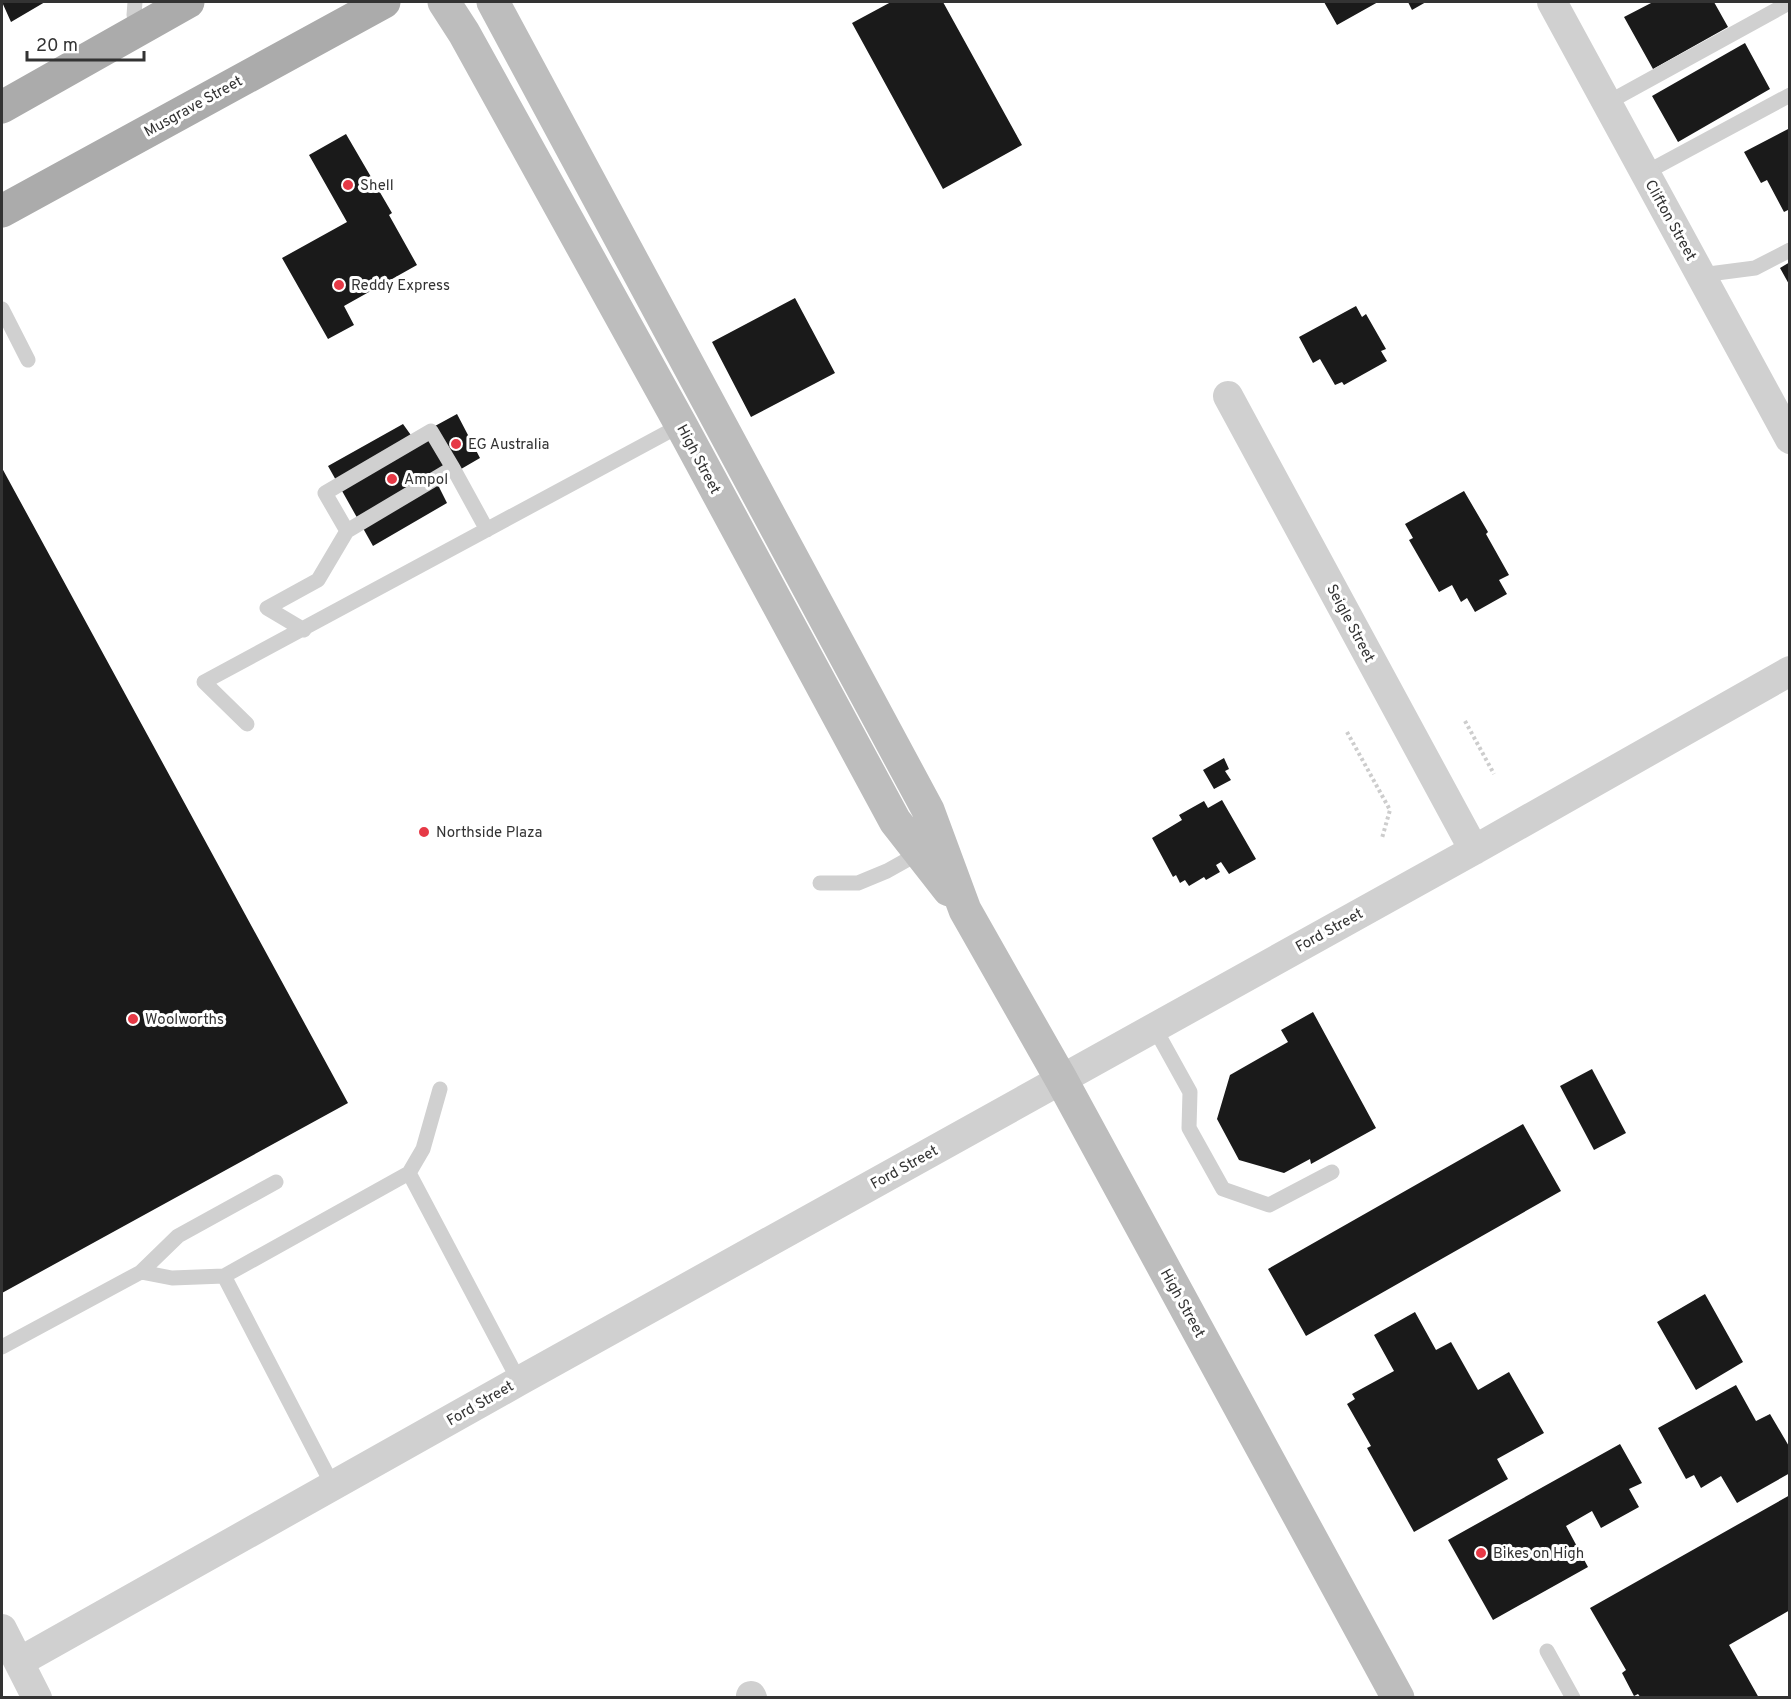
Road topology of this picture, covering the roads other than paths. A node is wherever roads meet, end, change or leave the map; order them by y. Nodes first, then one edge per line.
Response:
1 (188, 2) edge
2 (384, 2) edge
3 (444, 2) edge
4 (493, 2) edge
5 (1552, 2) edge
6 (1787, 4) dead end
7 (140, 6) edge
8 (50, 80) junction
9 (1790, 94) edge
10 (1607, 103) junction
11 (2, 107) edge
12 (1645, 173) junction
13 (2, 211) edge
14 (1790, 250) edge
15 (1701, 275) junction
16 (2, 309) edge
17 (28, 360) dead end
18 (1228, 396) dead end
19 (681, 425) junction
20 (1790, 439) edge
21 (453, 468) junction
22 (487, 530) junction
23 (346, 531) junction
24 (304, 630) junction
25 (1790, 671) edge
26 (247, 723) dead end
27 (929, 848) junction
28 (1474, 850) junction
29 (820, 883) dead end
30 (1154, 1028) junction
31 (1060, 1079) junction
32 (440, 1089) dead end
33 (1332, 1172) dead end
34 (409, 1173) junction
35 (276, 1182) dead end
36 (141, 1272) junction
37 (224, 1276) junction
38 (2, 1347) edge
39 (519, 1381) junction
40 (333, 1486) junction
41 (2, 1629) edge
42 (1547, 1651) dead end
43 (19, 1662) junction
44 (37, 1698) edge
45 (1398, 1698) edge
46 (1573, 1698) edge

1 - 8 main road
2 - 13 main road, Musgrave Street
3 - 19 main road, High Street
4 - 27 main road, High Street
5 - 10 street, Clifton Street
6 - 10 lane
7 - 8 main road
8 - 11 main road
9 - 12 lane
10 - 12 street, Clifton Street
12 - 15 street, Clifton Street
14 - 15 lane
15 - 20 street, Clifton Street
16 - 17 lane
18 - 28 street, Seigle Street
19 - 22 lane
19 - 27 main road, High Street
21 - 22 lane
21 - 23 lane
21 - 23 lane
22 - 24 lane
23 - 24 lane
24 - 26 lane
25 - 28 street, Ford Street
27 - 29 lane
27 - 31 main road, High Street
28 - 30 street, Ford Street
30 - 31 street, Ford Street
30 - 33 lane
31 - 39 street, Ford Street
31 - 45 main road, High Street
32 - 34 lane
34 - 37 lane
34 - 39 lane
35 - 36 lane
36 - 37 lane
36 - 38 lane
37 - 40 lane
39 - 40 street, Ford Street
40 - 43 street, Ford Street
41 - 43 street
42 - 46 lane
43 - 44 street

